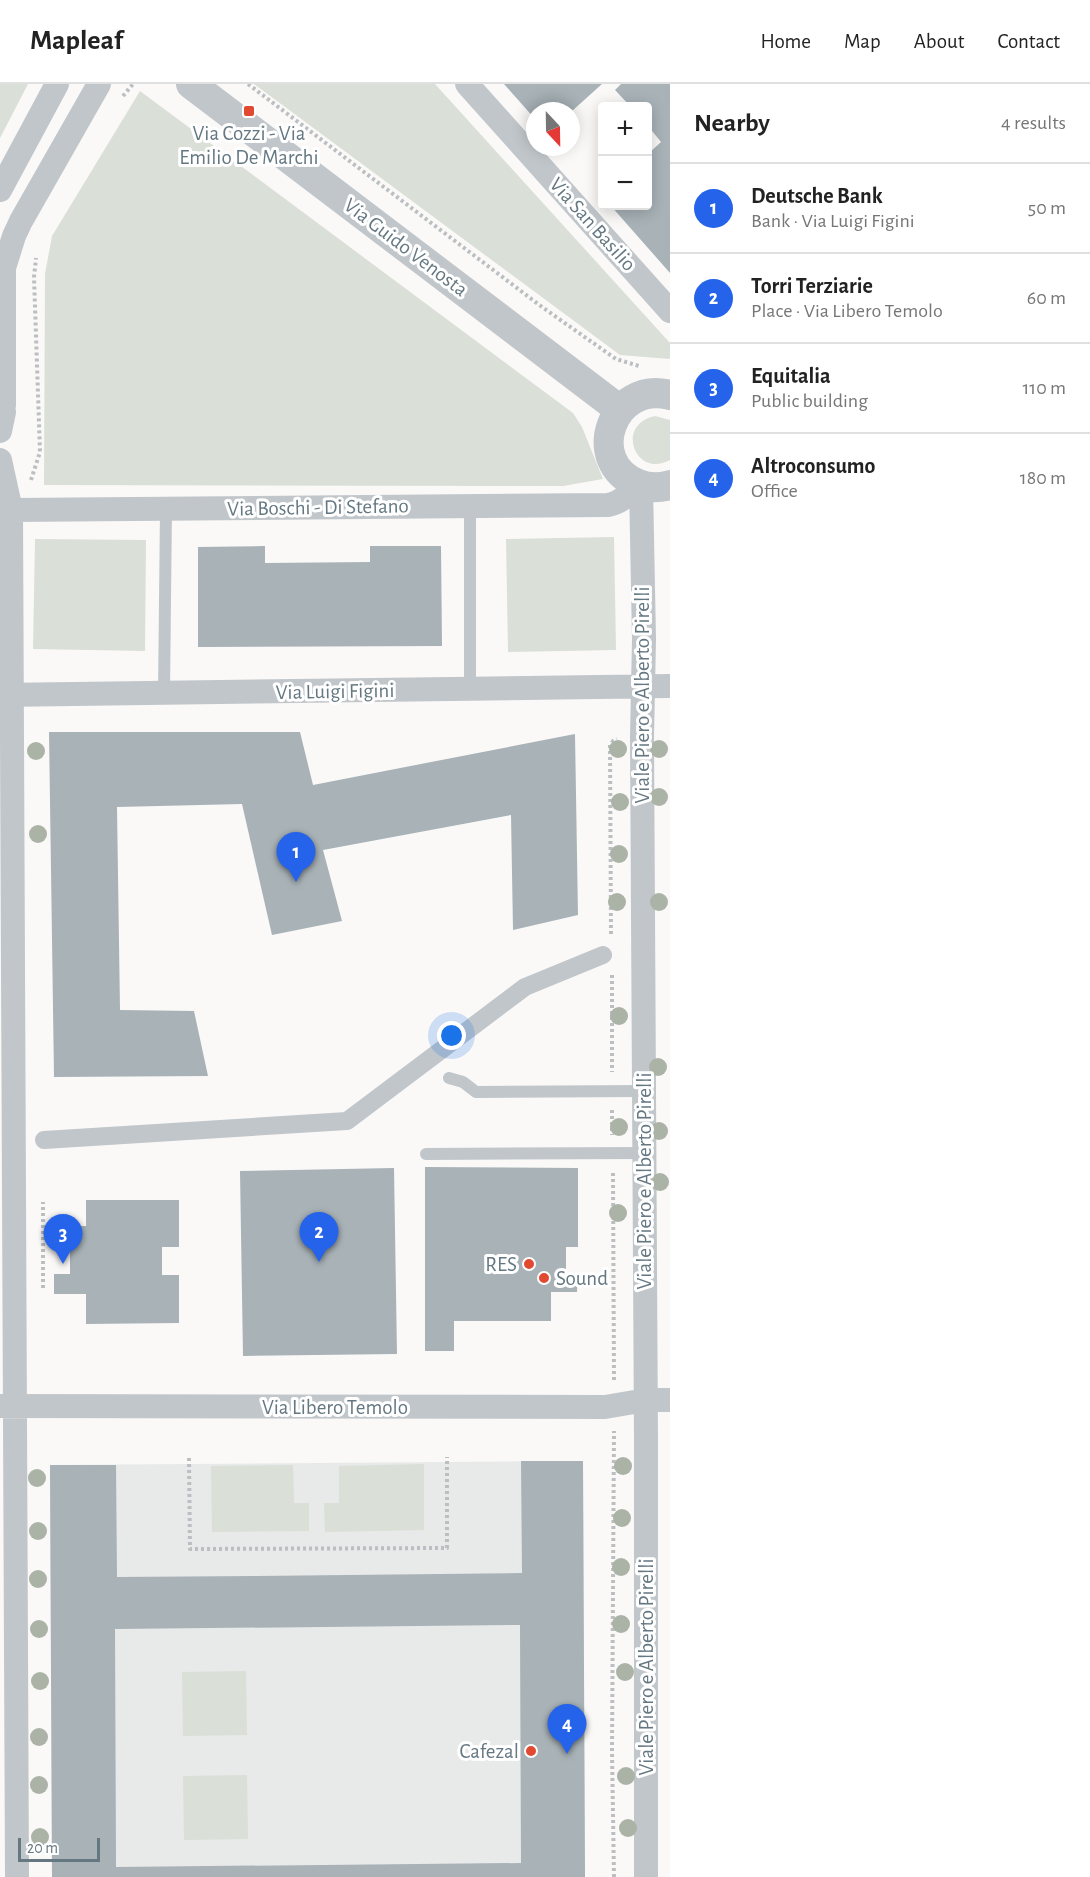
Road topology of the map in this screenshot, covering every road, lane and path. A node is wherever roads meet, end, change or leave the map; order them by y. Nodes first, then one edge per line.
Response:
1 (57, 84) edge
2 (99, 84) edge
3 (133, 84) edge
4 (191, 84) edge
5 (248, 84) edge
6 (467, 84) edge
7 (120, 100) dead end
8 (0, 190) edge
9 (37, 257) dead end
10 (2, 267) edge
11 (670, 311) edge
12 (641, 366) dead end
13 (670, 395) edge
14 (2, 396) edge
15 (620, 410) junction
16 (0, 431) edge
17 (0, 460) edge
18 (30, 482) dead end
19 (649, 484) edge
20 (470, 506) junction
21 (166, 509) junction
22 (11, 510) junction
23 (642, 686) junction
24 (670, 686) edge
25 (471, 689) junction
26 (164, 693) junction
27 (6, 695) edge
28 (624, 737) dead end
29 (611, 936) dead end
30 (603, 955) dead end
31 (612, 971) dead end
32 (449, 1078) dead end
33 (612, 1091) junction
34 (644, 1091) junction
35 (44, 1140) dead end
36 (612, 1153) junction
37 (644, 1153) junction
38 (426, 1154) dead end
39 (43, 1202) dead end
40 (43, 1293) dead end
41 (614, 1383) dead end
42 (646, 1400) junction
43 (670, 1400) edge
44 (8, 1406) edge
45 (614, 1442) dead end
46 (447, 1457) dead end
47 (189, 1458) dead end
48 (16, 1877) edge
49 (614, 1877) edge
50 (646, 1877) edge

1 - 8 street
2 - 10 street
3 - 7 path
4 - 15 street, Via Guido Venosta
5 - 12 path
6 - 11 street, Via San Basilio
9 - 18 path
10 - 14 street
13 - 15 street
14 - 16 street
15 - 19 street
17 - 22 street
19 - 20 street, Via Boschi - Di Stefano
19 - 23 street, Viale Piero e Alberto Pirelli
20 - 21 street, Via Boschi - Di Stefano
20 - 25 lane
21 - 22 street, Via Boschi - Di Stefano
21 - 26 lane
22 - 27 street
23 - 24 street, Via Luigi Figini
23 - 25 street, Via Luigi Figini
23 - 34 street, Viale Piero e Alberto Pirelli
25 - 26 street, Via Luigi Figini
26 - 27 street, Via Luigi Figini
27 - 44 street
28 - 29 path
30 - 35 street
31 - 33 path
32 - 33 lane
33 - 34 lane
33 - 36 path
34 - 37 street, Viale Piero e Alberto Pirelli
36 - 37 lane
36 - 38 lane
36 - 41 path
37 - 42 street, Viale Piero e Alberto Pirelli
39 - 40 path
42 - 43 street, Via Libero Temolo
42 - 44 street, Via Libero Temolo
42 - 50 street, Viale Piero e Alberto Pirelli
44 - 48 street
45 - 49 path
46 - 47 path

